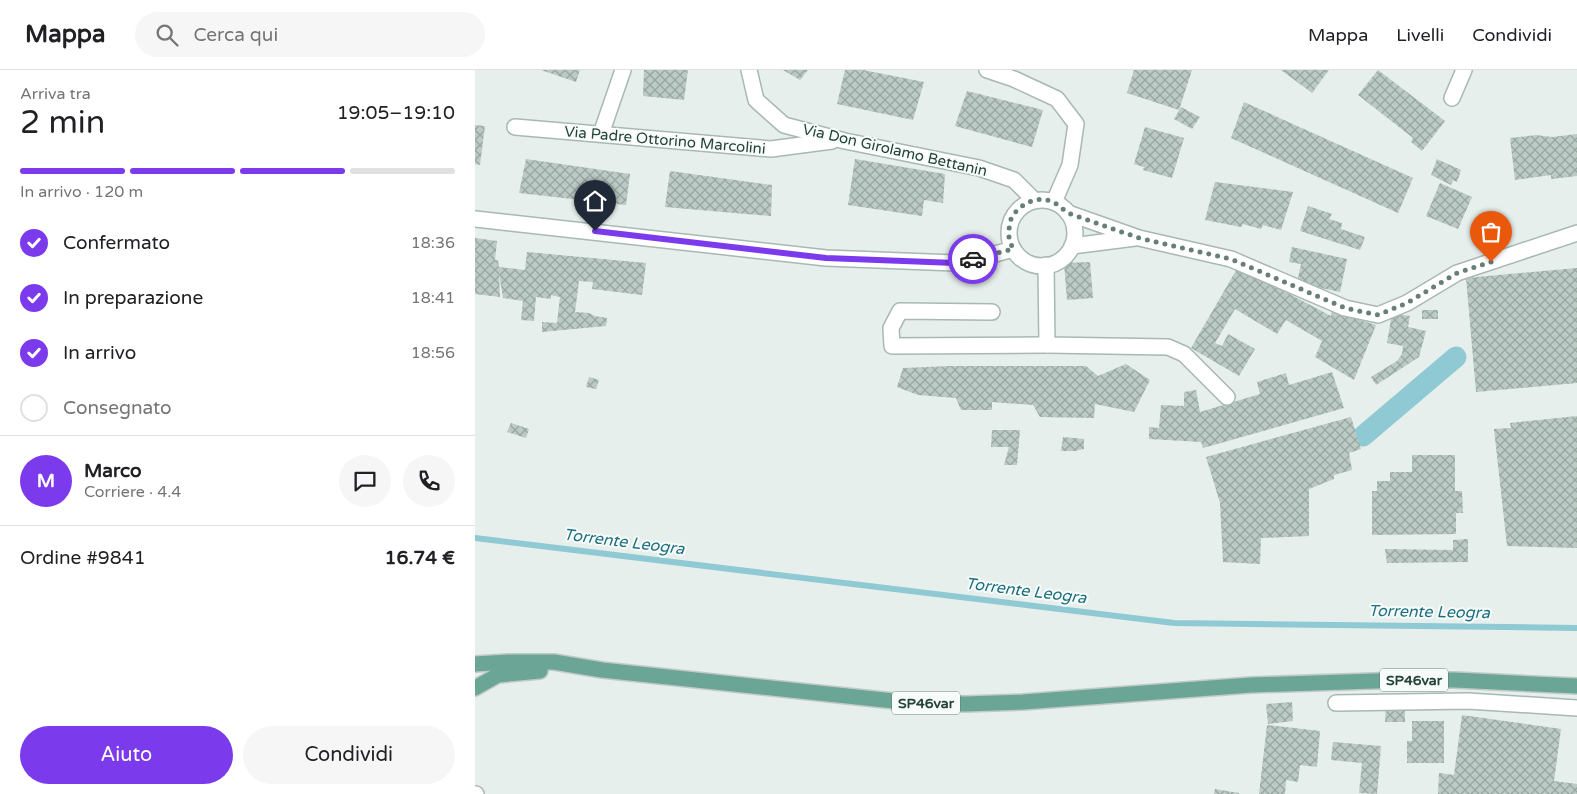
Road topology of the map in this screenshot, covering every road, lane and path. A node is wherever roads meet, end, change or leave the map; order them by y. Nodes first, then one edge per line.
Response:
1 (623, 70) edge
2 (749, 70) edge
3 (987, 70) edge
4 (1464, 70) edge
5 (1452, 98) dead end
6 (515, 127) dead end
7 (601, 134) junction
8 (845, 140) junction
9 (1034, 200) junction
10 (1054, 202) junction
11 (1068, 213) junction
12 (475, 219) edge
13 (1577, 232) edge
14 (1139, 238) junction
15 (1072, 246) junction
16 (1013, 249) junction
17 (1046, 265) junction
18 (992, 312) dead end
19 (1047, 345) junction
20 (1227, 397) dead end
21 (475, 664) edge
22 (602, 670) junction
23 (1577, 686) edge
24 (475, 688) edge
25 (1336, 703) dead end
26 (1577, 708) edge

1 - 7 street
2 - 8 street, Via Don Girolamo Bettanin
3 - 10 street
4 - 5 street
6 - 7 street, Via Padre Ottorino Marcolini
7 - 8 street, Via Padre Ottorino Marcolini
8 - 9 street, Via Don Girolamo Bettanin
9 - 10 street
9 - 16 street
10 - 11 street
11 - 14 street
11 - 15 street
12 - 16 street
13 - 14 street
14 - 15 street
15 - 17 street
16 - 17 street
17 - 19 street
18 - 19 street
19 - 20 street
21 - 22 main road, SP46var
22 - 23 main road, SP46var
22 - 24 main road, SP46var
25 - 26 street

